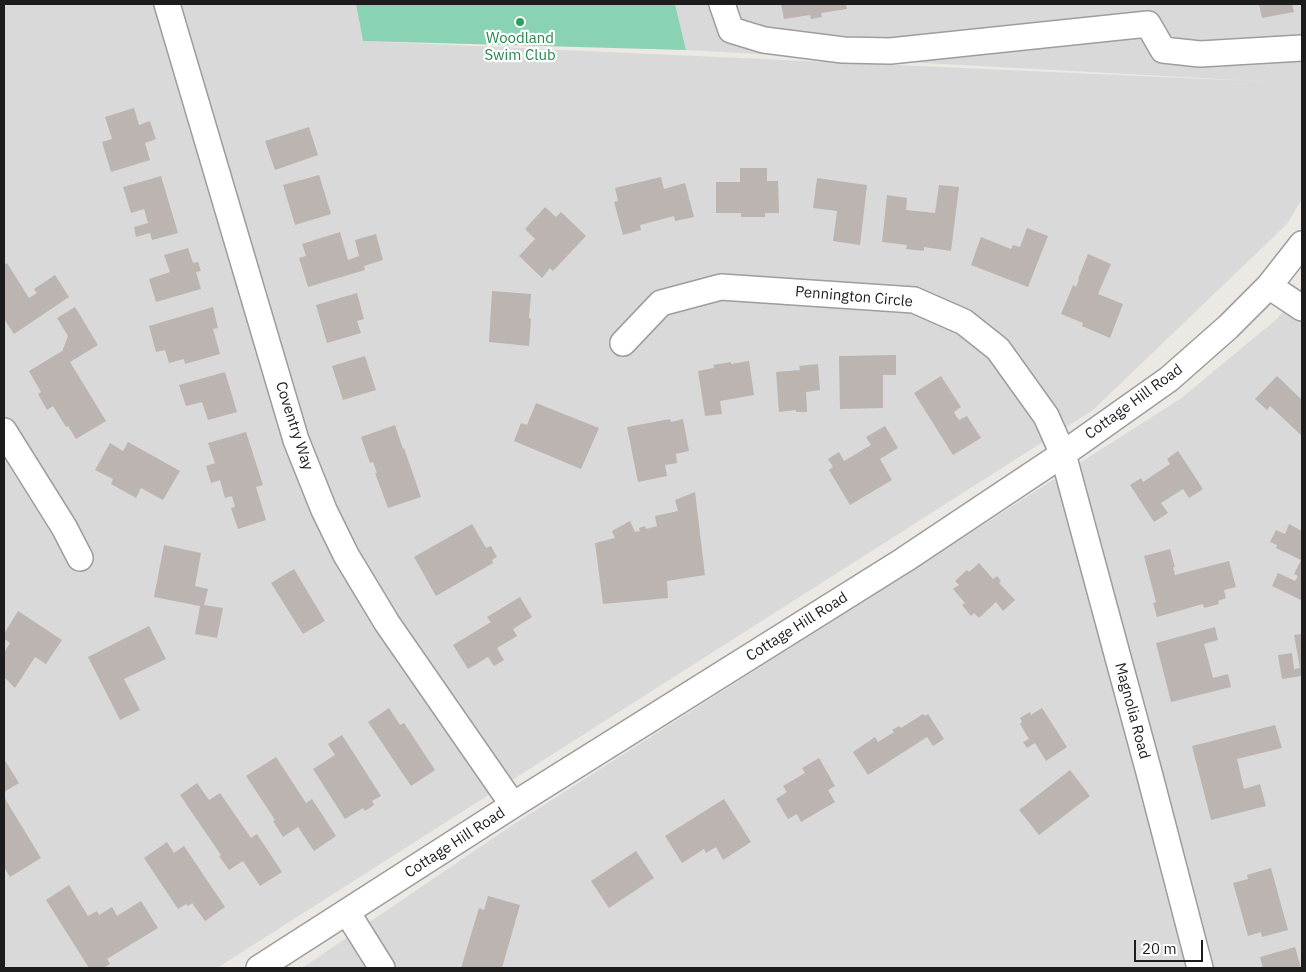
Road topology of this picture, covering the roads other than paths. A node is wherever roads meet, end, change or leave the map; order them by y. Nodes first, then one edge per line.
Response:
1 (167, 4) edge
2 (722, 4) edge
3 (1302, 48) edge
4 (1302, 244) edge
5 (1269, 286) junction
6 (1302, 308) edge
7 (623, 343) dead end
8 (4, 432) edge
9 (1063, 454) junction
10 (80, 558) dead end
11 (513, 805) junction
12 (347, 912) junction
13 (259, 968) edge
14 (382, 968) edge
15 (1200, 968) edge

1 - 11 street, Coventry Way
2 - 3 street
4 - 5 street, Cottage Hill Road
5 - 6 street
5 - 9 street, Cottage Hill Road
7 - 9 street, Pennington Circle
8 - 10 street
9 - 11 street, Cottage Hill Road
9 - 15 street, Magnolia Road
11 - 12 street, Cottage Hill Road
12 - 13 street, Cottage Hill Road
12 - 14 street

